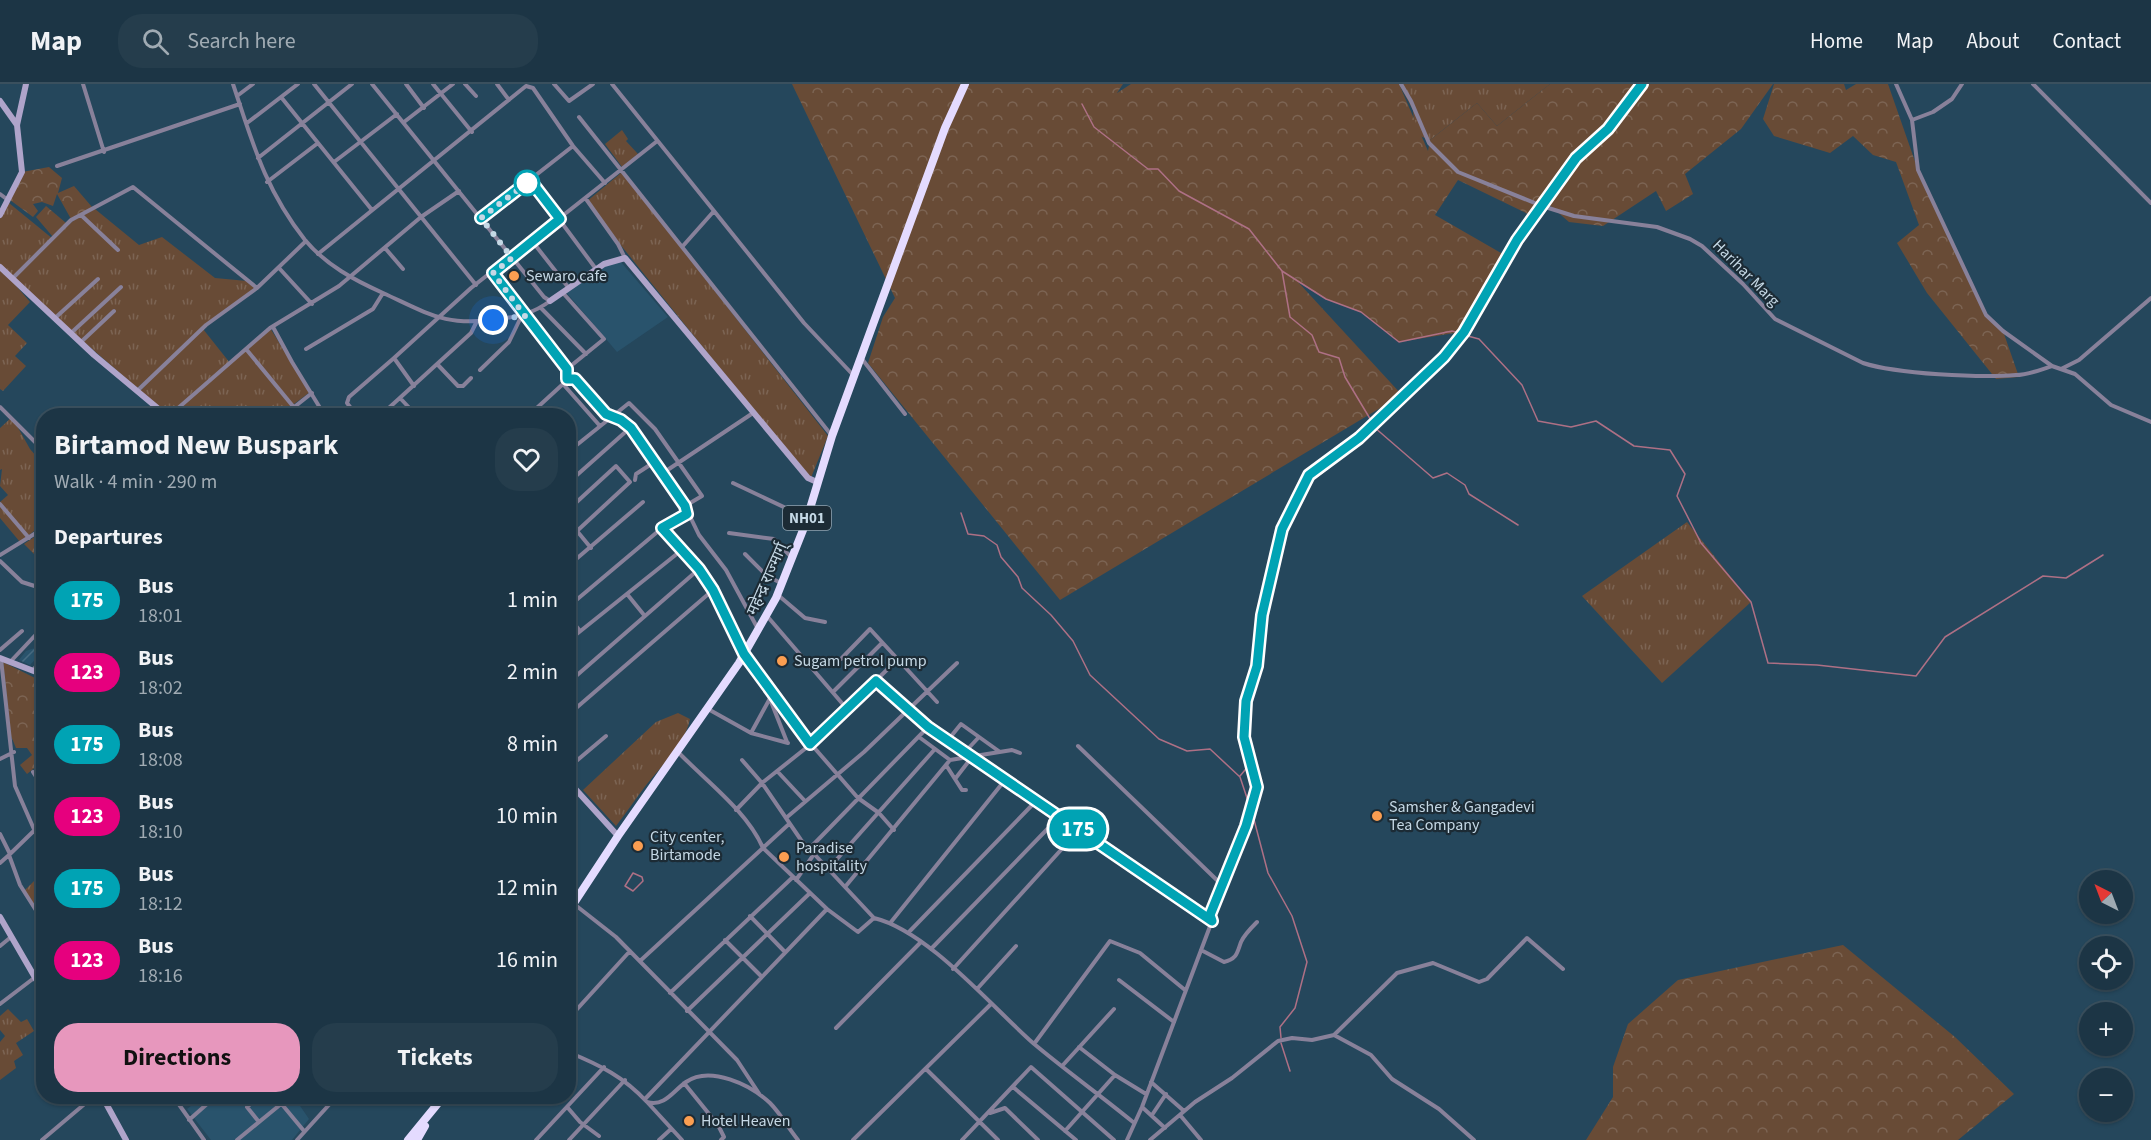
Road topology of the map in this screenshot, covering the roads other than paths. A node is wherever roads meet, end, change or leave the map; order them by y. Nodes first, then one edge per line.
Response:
1 (26, 84) edge
2 (84, 84) edge
3 (233, 84) edge
4 (253, 84) edge
5 (298, 84) edge
6 (314, 84) edge
7 (352, 84) edge
8 (372, 84) edge
9 (406, 84) edge
10 (434, 84) edge
11 (453, 84) edge
12 (465, 84) edge
13 (496, 84) edge
14 (593, 84) edge
15 (612, 84) edge
16 (965, 84) edge
17 (1401, 84) edge
18 (1642, 84) edge
19 (1896, 84) edge
20 (1962, 84) edge
21 (2033, 84) edge
22 (529, 85) edge
23 (556, 85) edge
24 (440, 94) junction
25 (237, 96) junction
26 (476, 96) dead end
27 (281, 97) junction
28 (510, 100) junction
29 (0, 101) edge
30 (331, 103) junction
31 (240, 104) junction
32 (424, 108) junction
33 (397, 114) junction
34 (579, 117) dead end
35 (1912, 120) junction
36 (404, 122) junction
37 (247, 123) junction
38 (303, 123) junction
39 (17, 125) junction
40 (472, 132) junction
41 (363, 142) junction
42 (656, 142) junction
43 (318, 143) junction
44 (573, 146) junction
45 (104, 152) junction
46 (258, 158) junction
47 (334, 162) junction
48 (435, 162) junction
49 (57, 166) dead end
50 (624, 171) junction
51 (530, 180) junction
52 (267, 182) junction
53 (605, 183) junction
54 (398, 189) junction
55 (459, 191) junction
56 (0, 194) edge
57 (586, 199) junction
58 (8, 200) junction
59 (2151, 203) edge
60 (1542, 206) junction
61 (372, 210) junction
62 (714, 211) junction
63 (0, 215) edge
64 (81, 215) junction
65 (421, 217) junction
66 (481, 218) junction
67 (560, 219) junction
68 (306, 241) junction
69 (532, 241) junction
70 (682, 247) junction
71 (385, 248) junction
72 (118, 250) dead end
73 (318, 254) junction
74 (512, 258) junction
75 (624, 258) junction
76 (0, 267) edge
77 (279, 268) junction
78 (403, 269) dead end
79 (596, 270) junction
80 (493, 273) junction
81 (348, 277) junction
82 (12, 278) junction
83 (98, 279) dead end
84 (476, 285) junction
85 (121, 287) dead end
86 (257, 288) junction
87 (565, 289) junction
88 (383, 293) junction
89 (2151, 298) edge
90 (550, 301) junction
91 (312, 304) junction
92 (541, 308) junction
93 (114, 311) dead end
94 (523, 316) junction
95 (437, 317) junction
96 (54, 318) junction
97 (476, 323) junction
98 (273, 327) junction
99 (70, 334) junction
100 (80, 342) junction
101 (246, 349) junction
102 (306, 349) dead end
103 (586, 354) junction
104 (394, 358) junction
105 (862, 359) junction
106 (438, 364) junction
107 (2052, 366) junction
108 (567, 369) junction
109 (2061, 369) junction
110 (480, 370) dead end
111 (856, 377) junction
112 (471, 378) dead end
113 (414, 386) junction
114 (137, 391) junction
115 (312, 393) junction
116 (400, 398) junction
117 (0, 407) edge
118 (295, 407) joint
119 (158, 408) edge
120 (177, 408) edge
121 (321, 408) edge
122 (351, 408) edge
123 (389, 408) edge
124 (409, 408) edge
125 (537, 408) edge
126 (753, 413) junction
127 (905, 414) dead end
128 (613, 416) junction
129 (2151, 422) edge
130 (600, 426) junction
131 (631, 428) junction
132 (832, 436) junction
133 (36, 442) edge
134 (576, 446) edge
135 (656, 461) junction
136 (680, 463) junction
137 (663, 473) junction
138 (576, 476) edge
139 (634, 480) dead end
140 (817, 482) junction
141 (733, 483) dead end
142 (643, 502) dead end
143 (576, 503) edge
144 (0, 504) edge
145 (685, 506) junction
146 (687, 514) junction
147 (807, 518) junction
148 (662, 528) junction
149 (36, 533) edge
150 (729, 533) dead end
151 (29, 538) junction
152 (591, 548) junction
153 (683, 549) junction
154 (0, 555) edge
155 (745, 555) dead end
156 (792, 558) junction
157 (576, 559) edge
158 (0, 561) edge
159 (699, 569) junction
160 (782, 583) junction
161 (36, 586) edge
162 (713, 590) junction
163 (627, 594) junction
164 (777, 594) junction
165 (576, 600) edge
166 (644, 615) junction
167 (766, 615) junction
168 (825, 622) dead end
169 (576, 627) edge
170 (758, 629) junction
171 (22, 631) dead end
172 (580, 632) junction
173 (36, 634) edge
174 (576, 635) edge
175 (882, 643) junction
176 (0, 650) edge
177 (744, 654) junction
178 (841, 658) dead end
179 (898, 659) junction
180 (0, 661) edge
181 (11, 661) junction
182 (957, 663) dead end
183 (36, 666) edge
184 (33, 670) junction
185 (36, 671) edge
186 (576, 676) edge
187 (876, 681) junction
188 (774, 691) junction
189 (927, 691) junction
190 (833, 692) junction
191 (770, 699) junction
192 (937, 702) dead end
193 (576, 708) edge
194 (708, 709) junction
195 (847, 709) junction
196 (908, 710) junction
197 (928, 727) junction
198 (751, 733) junction
199 (606, 736) dead end
200 (919, 736) junction
201 (979, 737) junction
202 (948, 740) junction
203 (810, 744) junction
204 (1078, 746) dead end
205 (935, 749) junction
206 (14, 752) junction
207 (678, 752) junction
208 (965, 753) junction
209 (1000, 753) junction
210 (1020, 753) dead end
211 (972, 757) junction
212 (0, 759) edge
213 (742, 760) dead end
214 (950, 760) junction
215 (576, 761) edge
216 (946, 765) junction
217 (777, 771) junction
218 (33, 772) dead end
219 (837, 774) junction
220 (36, 777) edge
221 (955, 779) junction
222 (1005, 780) junction
223 (762, 783) junction
224 (576, 790) edge
225 (966, 790) dead end
226 (858, 798) junction
227 (805, 801) junction
228 (1036, 801) junction
229 (736, 810) junction
230 (879, 813) junction
231 (1059, 817) junction
232 (786, 818) junction
233 (789, 824) junction
234 (34, 829) junction
235 (894, 830) junction
236 (1079, 830) junction
237 (0, 834) edge
238 (36, 834) edge
239 (618, 836) junction
240 (763, 848) junction
241 (810, 848) junction
242 (9, 855) junction
243 (812, 857) dead end
244 (0, 863) edge
245 (829, 868) junction
246 (795, 879) junction
247 (1222, 885) junction
248 (845, 887) junction
249 (810, 893) junction
250 (576, 899) edge
251 (826, 909) junction
252 (36, 910) edge
253 (576, 911) edge
254 (0, 916) edge
255 (750, 916) junction
256 (873, 918) junction
257 (1212, 921) junction
258 (891, 922) junction
259 (1257, 922) dead end
260 (908, 933) junction
261 (768, 934) junction
262 (12, 937) junction
263 (725, 940) junction
264 (920, 943) junction
265 (0, 946) edge
266 (1016, 946) dead end
267 (931, 950) junction
268 (1201, 950) junction
269 (630, 951) junction
270 (785, 952) junction
271 (743, 957) junction
272 (640, 961) junction
273 (953, 969) junction
274 (1563, 969) dead end
275 (761, 976) junction
276 (35, 977) joint
277 (1119, 980) dead end
278 (976, 989) junction
279 (1186, 990) junction
280 (670, 993) junction
281 (0, 1004) edge
282 (990, 1005) junction
283 (1114, 1009) dead end
284 (576, 1010) edge
285 (687, 1011) junction
286 (1174, 1022) junction
287 (836, 1028) dead end
288 (708, 1031) junction
289 (1334, 1035) junction
290 (1034, 1044) junction
291 (1078, 1047) junction
292 (576, 1055) edge
293 (1063, 1065) junction
294 (604, 1066) junction
295 (926, 1069) junction
296 (1115, 1075) junction
297 (625, 1080) junction
298 (1151, 1082) junction
299 (684, 1083) junction
300 (1013, 1087) junction
301 (1098, 1094) junction
302 (1146, 1094) junction
303 (1166, 1094) junction
304 (761, 1095) junction
305 (576, 1099) edge
306 (646, 1101) junction
307 (85, 1104) edge
308 (106, 1104) edge
309 (178, 1104) edge
310 (207, 1104) edge
311 (251, 1104) edge
312 (281, 1104) joint
313 (329, 1104) edge
314 (437, 1104) edge
315 (571, 1104) edge
316 (1142, 1107) junction
317 (568, 1108) junction
318 (1082, 1112) junction
319 (990, 1113) junction
320 (1182, 1113) junction
321 (431, 1114) junction
322 (1152, 1115) junction
323 (189, 1120) junction
324 (259, 1122) junction
325 (981, 1122) junction
326 (1133, 1122) junction
327 (584, 1124) junction
328 (1165, 1128) junction
329 (671, 1129) junction
330 (304, 1131) junction
331 (1065, 1131) junction
332 (599, 1136) dead end
333 (42, 1140) edge
334 (126, 1140) edge
335 (204, 1140) edge
336 (237, 1140) edge
337 (297, 1140) edge
338 (408, 1140) edge
339 (417, 1140) edge
340 (536, 1140) edge
341 (570, 1140) edge
342 (659, 1140) edge
343 (682, 1140) edge
344 (721, 1140) edge
345 (798, 1140) edge
346 (853, 1140) edge
347 (962, 1140) edge
348 (998, 1140) edge
349 (1038, 1140) edge
350 (1076, 1140) edge
351 (1114, 1140) edge
352 (1126, 1140) edge
353 (1150, 1140) edge
354 (1201, 1140) edge
355 (1474, 1140) edge

1 - 39 street
2 - 45 street
3 - 25 street
4 - 25 street
5 - 27 street
6 - 30 street
7 - 30 street
8 - 33 street
9 - 32 street
10 - 24 street
11 - 24 street
12 - 26 street
13 - 28 street
14 - 23 street
15 - 42 street
16 - 105 highway, महेन्द्र राज्मार्ग् / NH01
17 - 60 street, Harihar Marg
18 - 60 street
19 - 35 street
20 - 35 street
21 - 59 street
22 - 28 street
22 - 44 street
24 - 32 street
24 - 40 street
25 - 31 street
27 - 37 street
27 - 38 street
28 - 40 street
29 - 39 street
30 - 38 street
30 - 41 street
31 - 37 street
31 - 45 street
32 - 36 street
33 - 36 street
33 - 41 street
34 - 50 street
35 - 107 street
36 - 48 street
37 - 46 street
38 - 43 street
38 - 46 street
39 - 58 street
40 - 48 street
41 - 47 street
41 - 54 street
42 - 50 street
42 - 62 street
43 - 47 street
43 - 52 street
44 - 51 street
44 - 53 street
45 - 49 street
46 - 52 street
47 - 61 street
48 - 54 street
48 - 55 street
50 - 53 street
50 - 70 street
51 - 66 street
51 - 67 street
52 - 68 street
53 - 57 street
54 - 61 street
54 - 65 street
55 - 65 street
55 - 66 street
56 - 58 street
57 - 67 street
57 - 75 street
58 - 63 street
60 - 107 street, Harihar Marg
60 - 247 street
61 - 73 street
62 - 70 street
62 - 111 street
64 - 72 street
64 - 82 street
64 - 86 street
65 - 71 street
65 - 84 street
66 - 74 street
67 - 69 street
67 - 79 street
68 - 73 street
68 - 77 street
69 - 74 street
69 - 87 street
70 - 132 street
71 - 78 street
71 - 81 street
73 - 81 street
74 - 80 street
74 - 90 street
75 - 79 street
75 - 126 street
76 - 82 street
77 - 86 street
77 - 91 street
79 - 87 street
80 - 84 street
80 - 94 street
81 - 88 street
81 - 91 street
82 - 96 street
83 - 96 street
84 - 95 street
85 - 99 street
86 - 114 street
87 - 90 street
87 - 103 street
88 - 95 street
88 - 102 street
89 - 109 street
90 - 92 street
91 - 98 street
92 - 94 street
92 - 103 street
93 - 100 street
94 - 97 street
94 - 108 street
94 - 110 street
95 - 97 street
95 - 104 street
96 - 99 street
97 - 106 street
98 - 101 street
98 - 115 street
99 - 100 street
100 - 114 street
101 - 118 street
101 - 120 street
103 - 108 street
104 - 113 street
104 - 122 street
105 - 111 highway, महेन्द्र राज्मार्ग् / NH01
105 - 127 street
106 - 112 street
106 - 113 street
107 - 109 street
108 - 128 street
109 - 129 street
111 - 132 highway, महेन्द्र राज्मार्ग् / NH01
113 - 116 street
114 - 119 street
115 - 118 street
115 - 121 street
116 - 123 street
116 - 124 street
117 - 133 street
125 - 130 street
126 - 136 street
126 - 140 street
128 - 130 street
128 - 131 street
128 - 136 street
130 - 134 street
131 - 135 street
131 - 138 street
132 - 140 highway, महेन्द्र राज्मार्ग् / NH01
135 - 137 street
135 - 139 street
136 - 137 street
136 - 145 street
137 - 145 street
140 - 147 highway, महेन्द्र राज्मार्ग् / NH01
141 - 147 street
142 - 152 street
143 - 152 street
144 - 151 street
145 - 146 street
146 - 148 street
146 - 170 street
147 - 156 highway, महेन्द्र राज्मार्ग् / NH01
148 - 153 street
148 - 165 street
149 - 151 street
150 - 156 street
151 - 154 street
152 - 157 street
153 - 159 street
153 - 163 street
155 - 160 street
156 - 160 highway, महेन्द्र राज्मार्ग् / NH01
158 - 161 street
159 - 162 street
159 - 166 street
160 - 164 highway, महेन्द्र राज्मार्ग् / NH01
162 - 177 street
162 - 193 street
163 - 166 street
163 - 172 street
164 - 167 highway, महेन्द्र राज्मार्ग् / NH01
164 - 168 street
166 - 186 street
167 - 170 highway, महेन्द्र राज्मार्ग् / NH01
167 - 190 street
169 - 172 street
170 - 177 highway, महेन्द्र राज्मार्ग् / NH01
171 - 176 street
172 - 174 street
173 - 181 street
175 - 178 street
175 - 179 street
175 - 190 street
177 - 188 street
177 - 194 highway, महेन्द्र राज्मार्ग् / NH01
179 - 187 street
179 - 189 street
180 - 181 street
180 - 206 street
181 - 184 street
182 - 189 street
183 - 184 street
184 - 185 street
187 - 195 street
187 - 196 street
188 - 191 street
188 - 203 street
189 - 192 street
189 - 196 street
190 - 195 street
191 - 198 street
191 - 198 street
194 - 198 street
194 - 207 highway, महेन्द्र राज्मार्ग् / NH01
195 - 203 street
196 - 197 street
196 - 219 street
197 - 200 street
197 - 202 street
199 - 215 street
200 - 205 street
200 - 226 street
201 - 202 street
201 - 208 street
201 - 209 street
202 - 208 street
203 - 217 street
203 - 219 street
204 - 247 street
205 - 214 street
205 - 230 street
206 - 212 street
206 - 234 street
207 - 229 street
207 - 239 highway, महेन्द्र राज्मार्ग् / NH01
208 - 211 street
209 - 210 street
209 - 211 street
211 - 214 street
211 - 221 street
211 - 222 street
213 - 223 street
214 - 216 street
216 - 221 street
216 - 235 street
217 - 223 street
217 - 227 street
218 - 220 street
219 - 226 street
219 - 227 street
221 - 225 street
222 - 228 street
222 - 258 street
223 - 229 street
223 - 232 street
224 - 239 street
226 - 230 street
226 - 241 street
227 - 232 street
228 - 231 street
228 - 260 street
229 - 240 street
230 - 235 street
230 - 245 street
231 - 236 street
231 - 267 street
232 - 233 street
233 - 240 street
233 - 241 street
234 - 238 street
234 - 242 street
235 - 248 street
236 - 257 street
236 - 273 street
237 - 242 street
239 - 250 highway, महेन्द्र राज्मार्ग् / NH01
240 - 246 street
240 - 272 street
241 - 245 street
242 - 244 street
242 - 252 street
243 - 246 street
245 - 248 street
246 - 249 street
246 - 255 street
247 - 257 street
248 - 256 street
249 - 251 street
249 - 261 street
251 - 256 street
251 - 270 street
253 - 269 street
254 - 262 street
255 - 261 street
255 - 263 street
256 - 258 street
257 - 268 street
258 - 260 street
259 - 268 street
260 - 264 street
261 - 270 street
261 - 271 street
262 - 265 street
262 - 276 street
263 - 271 street
263 - 280 street
264 - 267 street
264 - 287 street
266 - 278 street
267 - 273 street
268 - 279 street
269 - 272 street
269 - 284 street
270 - 275 street
271 - 275 street
271 - 285 street
272 - 280 street
273 - 278 street
274 - 289 street
275 - 288 street
276 - 281 street
277 - 286 street
278 - 282 street
279 - 286 street
279 - 290 street
280 - 285 street
282 - 290 street
282 - 295 street
283 - 291 street
285 - 288 street
286 - 298 street
288 - 304 street
288 - 306 street
289 - 320 street
289 - 355 street
290 - 293 street
291 - 293 street
291 - 296 street
292 - 294 street
293 - 301 street
294 - 297 street
294 - 305 street
295 - 325 street
295 - 346 street
296 - 301 street
296 - 302 street
297 - 306 street
297 - 327 street
298 - 302 street
298 - 303 street
299 - 304 street
299 - 306 street
299 - 344 street
300 - 318 street
300 - 319 street
300 - 331 street
301 - 318 street
301 - 326 street
302 - 316 street
303 - 320 street
303 - 322 street
304 - 345 street
306 - 329 street
307 - 333 street
308 - 334 street
309 - 323 street
310 - 323 street
311 - 324 street
312 - 324 street
312 - 330 street
313 - 330 street
314 - 321 highway
315 - 317 street
316 - 322 street
316 - 326 street
317 - 327 street
317 - 340 street
318 - 331 street
318 - 351 street
319 - 325 street
319 - 349 street
320 - 328 street
320 - 354 street
321 - 338 highway
321 - 339 highway
322 - 328 street
323 - 335 street
324 - 336 street
325 - 347 street
325 - 348 street
326 - 352 street
327 - 332 street
327 - 341 street
328 - 353 street
329 - 342 street
329 - 343 street
330 - 337 street
331 - 350 street

